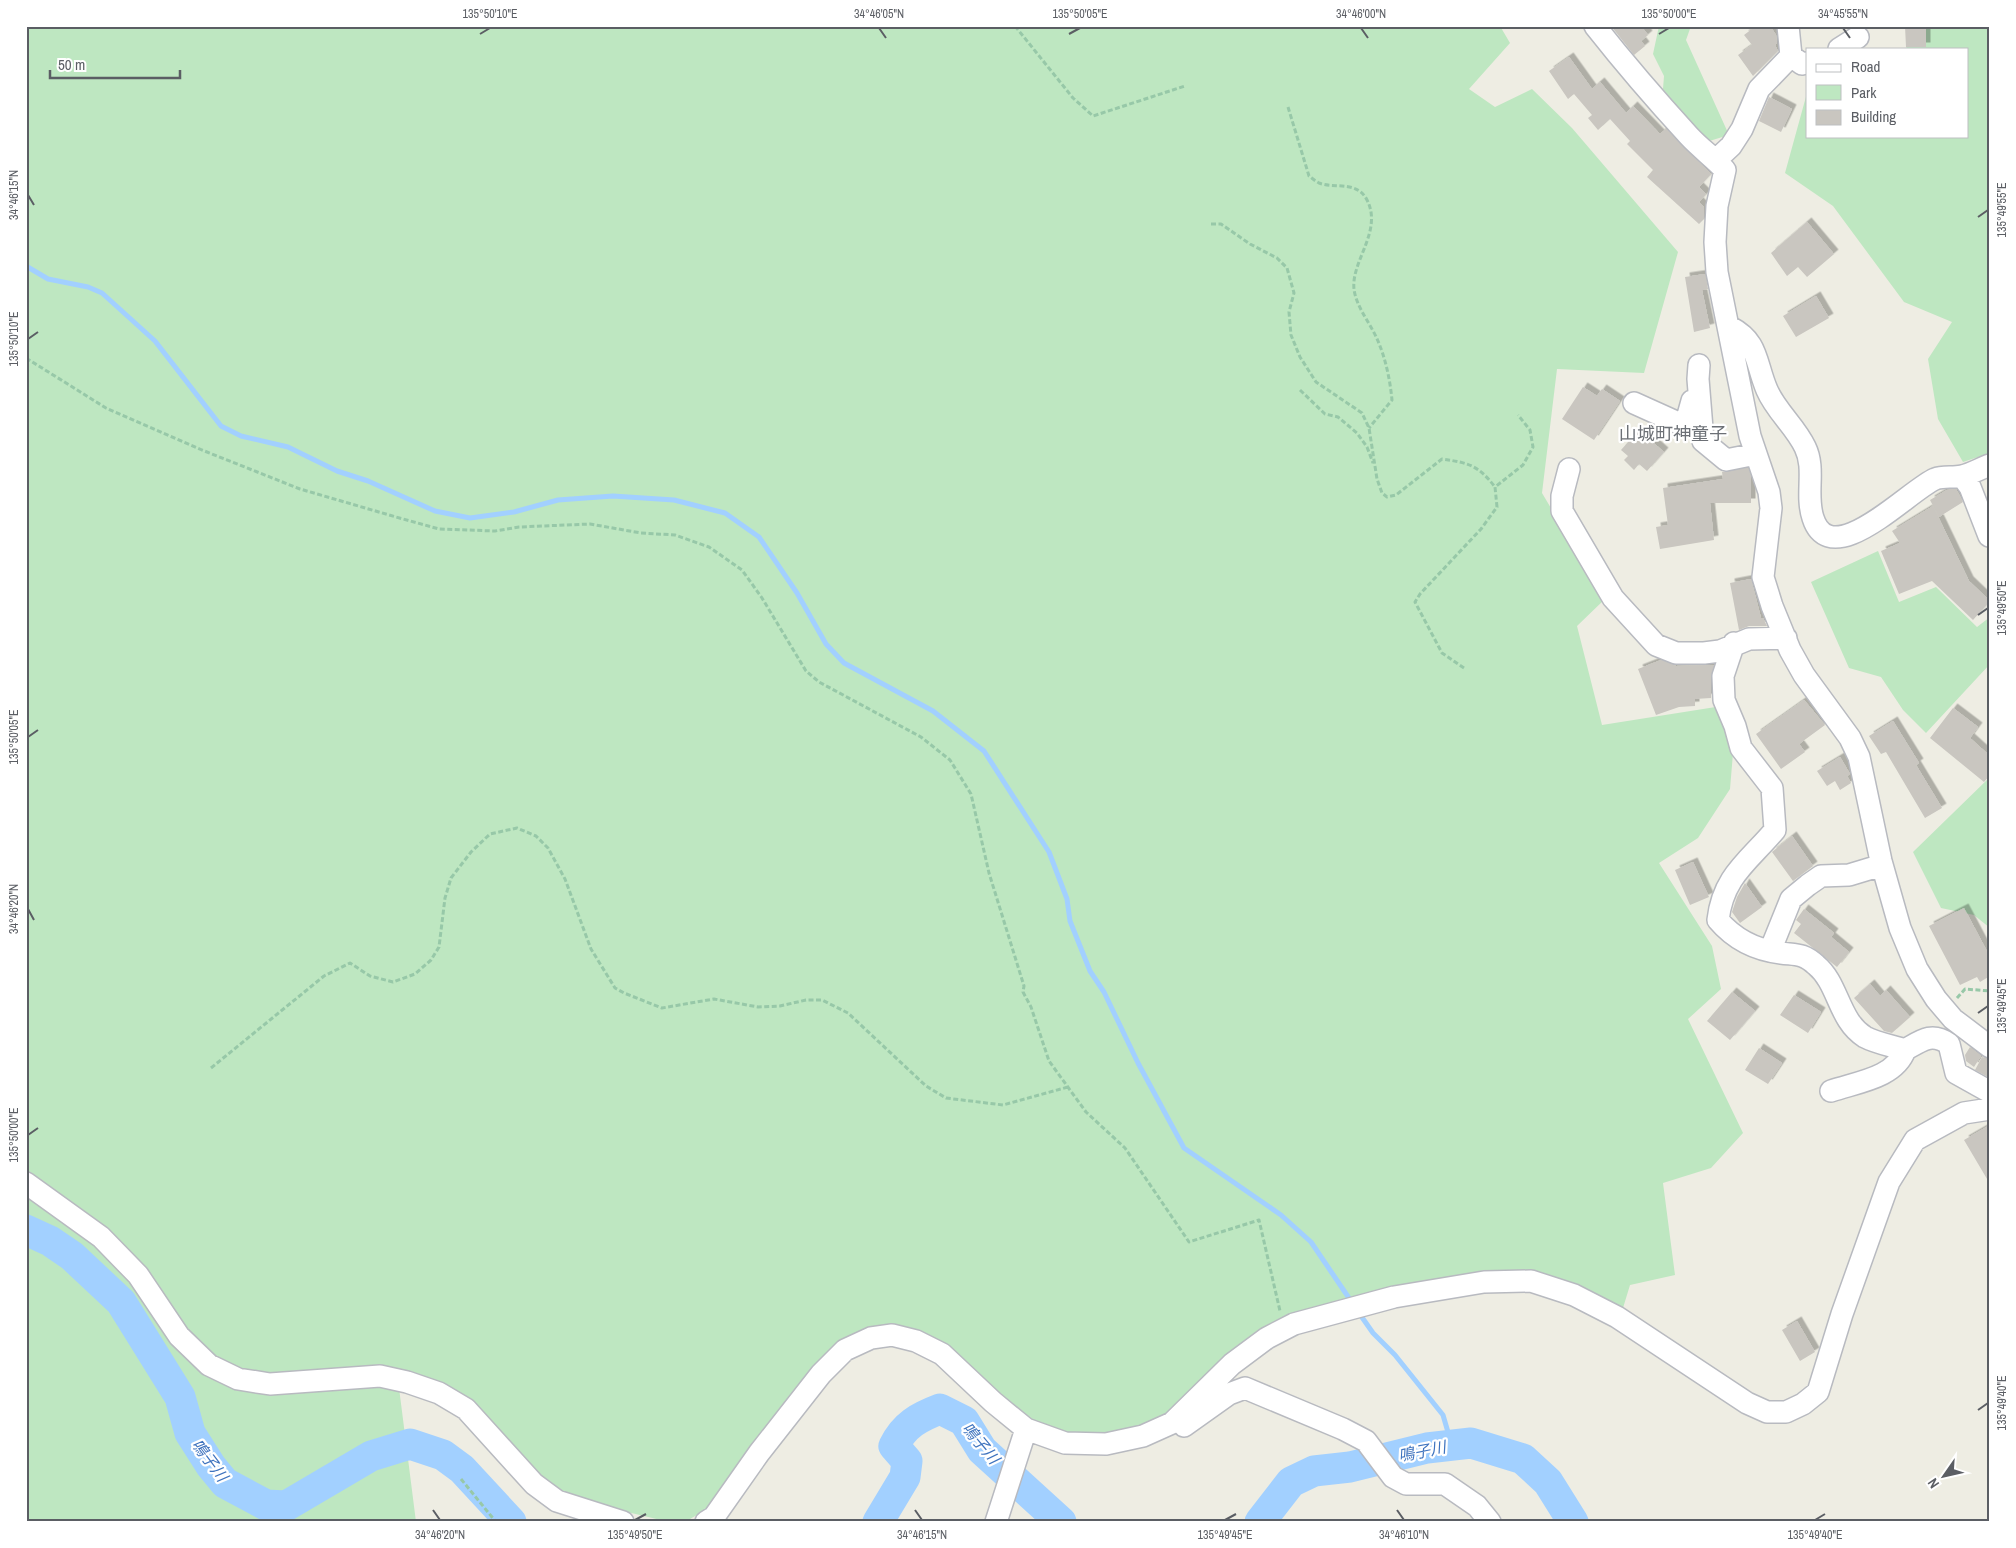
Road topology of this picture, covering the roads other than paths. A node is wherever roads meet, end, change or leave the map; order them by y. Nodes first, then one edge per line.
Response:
1 (1595, 26) edge
2 (1788, 26) edge
3 (1858, 37) dead end
4 (1841, 48) edge
5 (1799, 60) edge
6 (1716, 160) junction
7 (1730, 327) junction
8 (1699, 365) dead end
9 (1699, 398) junction
10 (1634, 403) dead end
11 (1756, 454) junction
12 (1990, 465) edge
13 (1569, 469) dead end
14 (1962, 476) junction
15 (1989, 536) edge
16 (1786, 638) junction
17 (1734, 643) junction
18 (1882, 865) junction
19 (1770, 951) junction
20 (1990, 1047) edge
21 (1905, 1050) junction
22 (1831, 1091) dead end
23 (1990, 1092) edge
24 (1990, 1109) edge
25 (26, 1183) edge
26 (1172, 1423) junction
27 (1026, 1429) junction
28 (623, 1522) edge
29 (706, 1522) edge
30 (996, 1522) edge
31 (1490, 1522) edge

1 - 6 street
2 - 5 street
3 - 4 street
5 - 6 street
6 - 7 street
7 - 11 street
7 - 14 street
8 - 9 street
9 - 10 street
9 - 11 street
11 - 16 street
12 - 14 street
13 - 17 street
14 - 15 street
16 - 17 street
16 - 18 street
17 - 19 street
18 - 19 street
18 - 20 street
19 - 21 street
21 - 22 street
21 - 23 street
24 - 26 street
25 - 28 street
26 - 27 street
26 - 31 street
27 - 29 street
27 - 30 street

